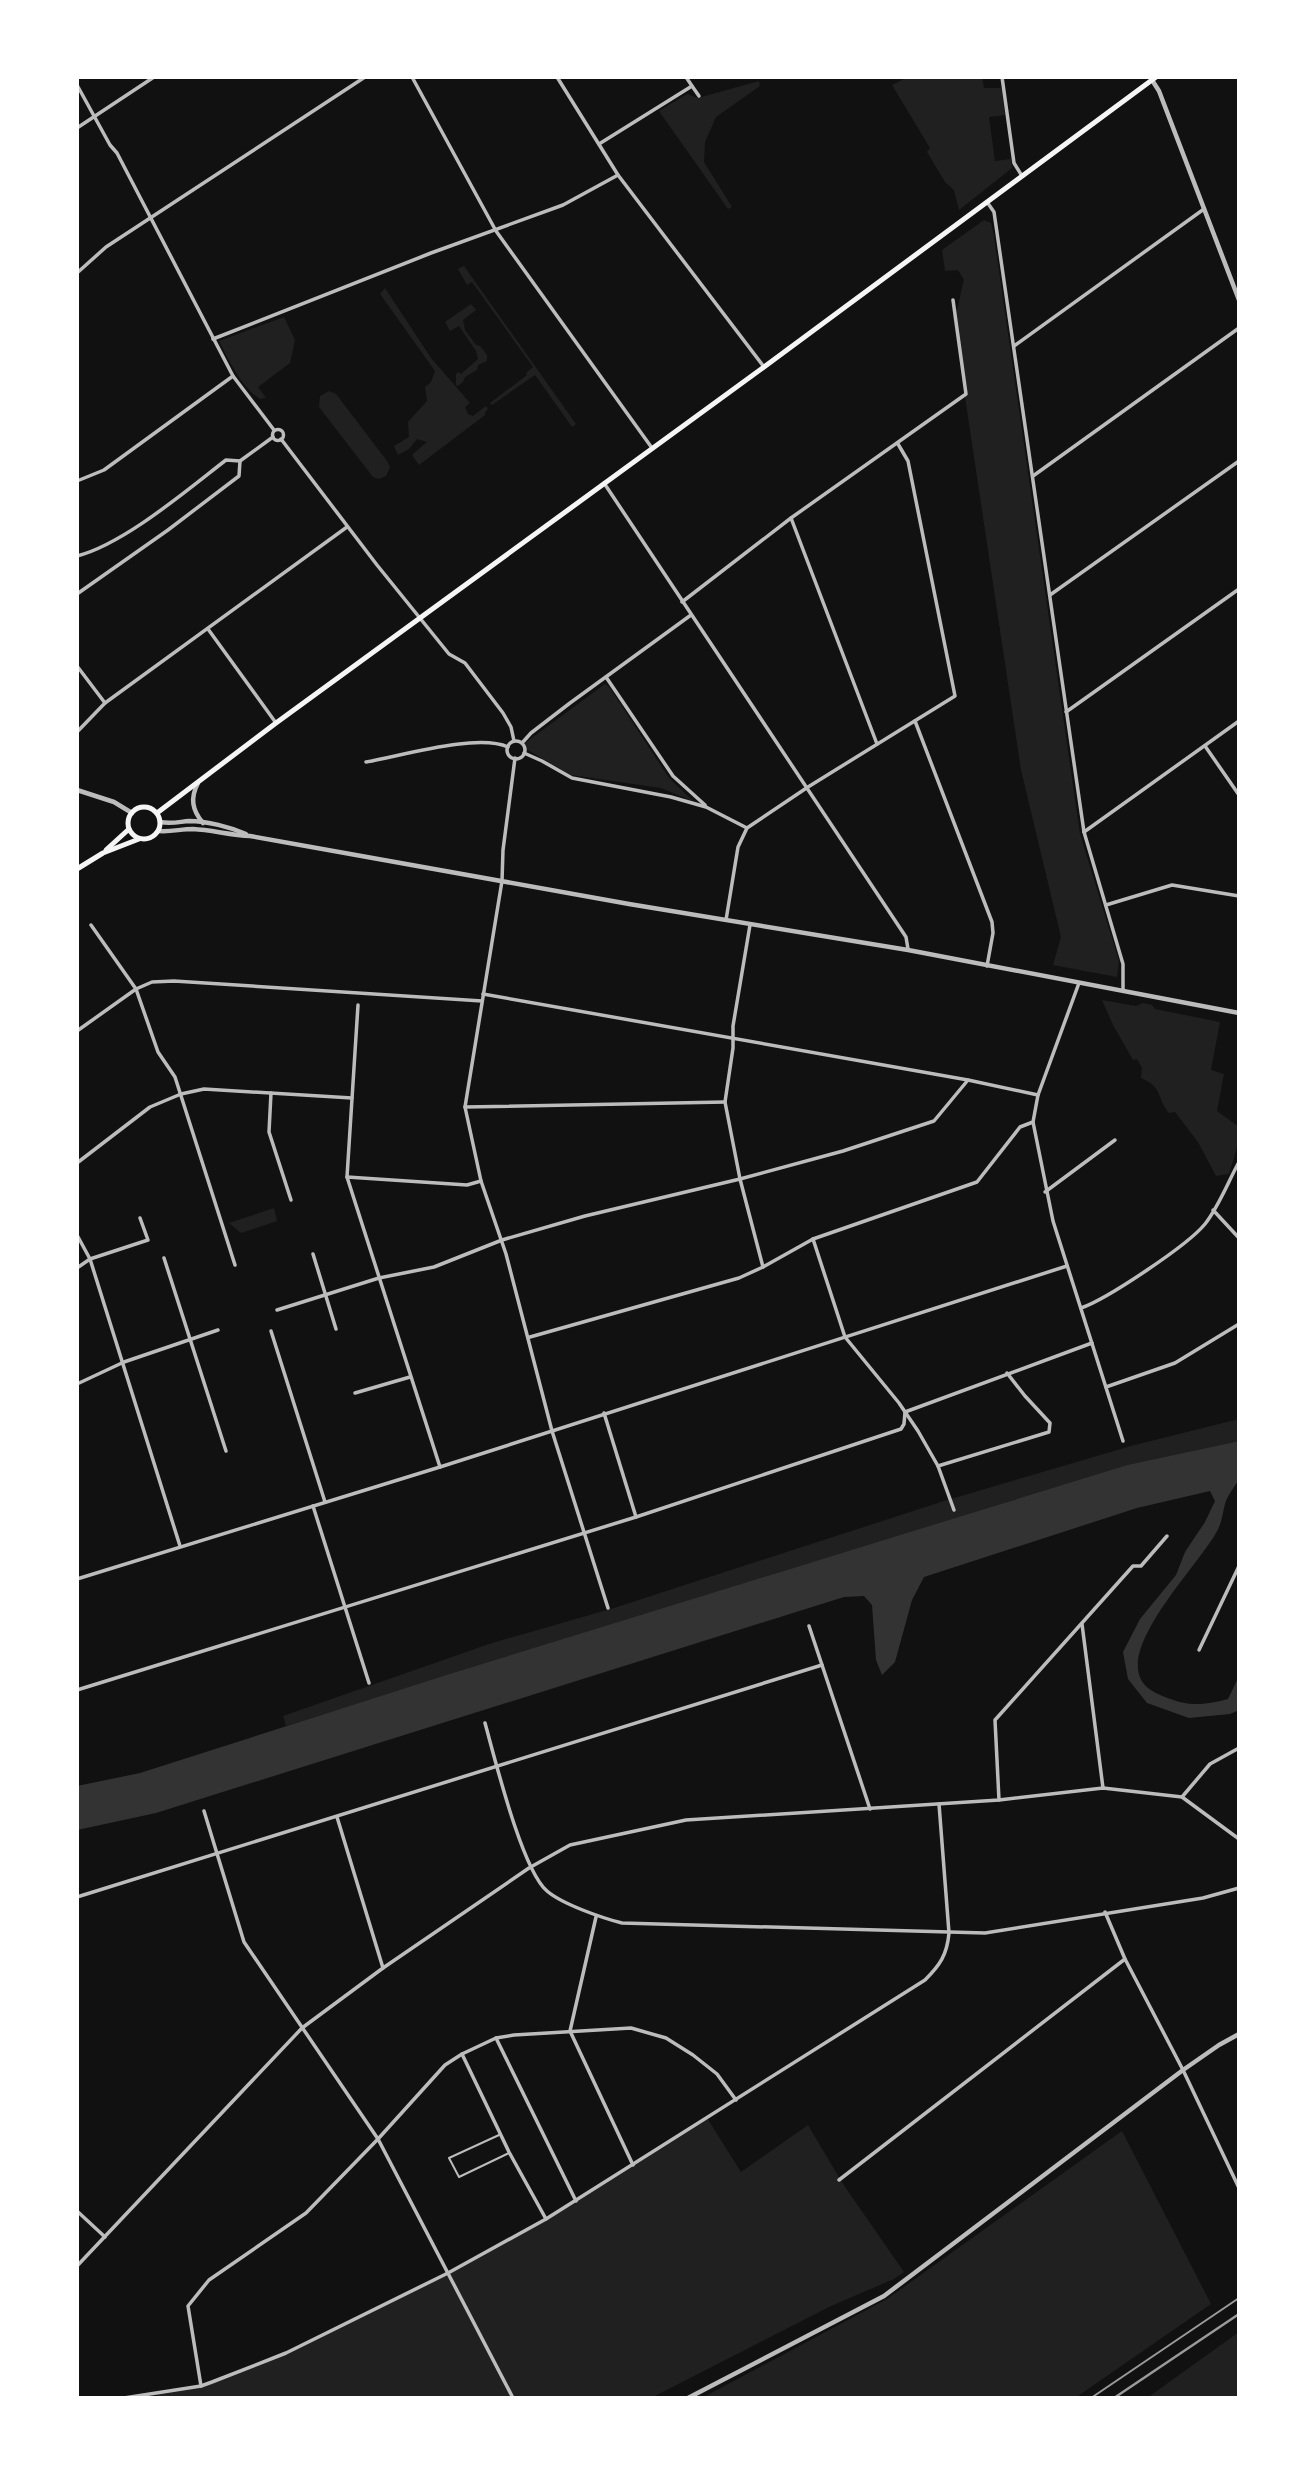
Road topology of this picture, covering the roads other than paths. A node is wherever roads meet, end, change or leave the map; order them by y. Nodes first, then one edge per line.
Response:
1 (154, 77) edge
2 (365, 77) edge
3 (412, 77) edge
4 (558, 77) edge
5 (687, 77) edge
6 (1002, 77) edge
7 (1154, 78) edge
8 (77, 85) edge
9 (692, 86) junction
10 (699, 96) dead end
11 (94, 118) junction
12 (77, 128) edge
13 (598, 144) junction
14 (618, 175) junction
15 (1022, 176) junction
16 (987, 202) junction
17 (1204, 209) junction
18 (149, 218) junction
19 (496, 231) junction
20 (77, 273) edge
21 (953, 300) dead end
22 (1239, 300) edge
23 (1239, 328) edge
24 (213, 339) junction
25 (1014, 346) junction
26 (764, 367) junction
27 (233, 376) junction
28 (274, 430) junction
29 (273, 437) junction
30 (281, 439) junction
31 (898, 443) junction
32 (652, 449) junction
33 (240, 461) junction
34 (1239, 461) edge
35 (1033, 477) junction
36 (77, 481) edge
37 (604, 483) junction
38 (791, 518) junction
39 (347, 527) junction
40 (77, 556) edge
41 (1239, 589) edge
42 (77, 594) edge
43 (1050, 595) junction
44 (682, 602) junction
45 (691, 615) junction
46 (419, 618) junction
47 (208, 629) junction
48 (77, 666) edge
49 (606, 677) junction
50 (105, 703) junction
51 (1066, 712) junction
52 (915, 721) junction
53 (1239, 721) edge
54 (276, 723) junction
55 (77, 732) edge
56 (514, 741) junction
57 (522, 743) junction
58 (877, 744) junction
59 (1205, 746) junction
60 (508, 747) junction
61 (524, 753) junction
62 (515, 758) junction
63 (366, 762) dead end
64 (200, 780) junction
65 (808, 787) junction
66 (77, 790) edge
67 (1239, 795) edge
68 (706, 807) junction
69 (132, 813) junction
70 (157, 813) junction
71 (160, 822) junction
72 (203, 823) junction
73 (747, 828) junction
74 (129, 829) junction
75 (159, 831) junction
76 (1084, 832) junction
77 (250, 836) junction
78 (139, 838) junction
79 (103, 853) junction
80 (77, 869) edge
81 (502, 881) junction
82 (1239, 896) edge
83 (1106, 905) junction
84 (726, 920) junction
85 (91, 925) dead end
86 (750, 925) junction
87 (908, 950) junction
88 (987, 966) junction
89 (1079, 983) junction
90 (136, 989) junction
91 (1123, 991) junction
92 (483, 994) junction
93 (482, 1002) junction
94 (358, 1005) dead end
95 (1239, 1013) edge
96 (77, 1031) edge
97 (733, 1038) junction
98 (968, 1080) junction
99 (271, 1093) junction
100 (181, 1094) junction
101 (1038, 1095) junction
102 (352, 1098) junction
103 (725, 1102) junction
104 (465, 1107) junction
105 (1033, 1122) junction
106 (1115, 1140) dead end
107 (1239, 1162) edge
108 (77, 1163) edge
109 (347, 1177) junction
110 (740, 1179) junction
111 (481, 1181) junction
112 (1045, 1192) junction
113 (291, 1200) dead end
114 (1213, 1210) junction
115 (140, 1218) dead end
116 (77, 1236) edge
117 (1239, 1238) edge
118 (813, 1239) junction
119 (502, 1240) junction
120 (313, 1254) dead end
121 (164, 1258) dead end
122 (90, 1259) junction
123 (235, 1265) dead end
124 (1067, 1266) junction
125 (763, 1267) junction
126 (77, 1268) edge
127 (379, 1278) junction
128 (326, 1295) junction
129 (1081, 1308) junction
130 (277, 1310) dead end
131 (1239, 1324) edge
132 (336, 1329) dead end
133 (218, 1330) dead end
134 (271, 1331) dead end
135 (529, 1337) junction
136 (845, 1337) junction
137 (191, 1340) junction
138 (1092, 1343) junction
139 (124, 1363) junction
140 (1007, 1373) junction
141 (410, 1377) junction
142 (77, 1384) edge
143 (1106, 1387) junction
144 (355, 1393) dead end
145 (905, 1412) junction
146 (604, 1413) junction
147 (552, 1431) junction
148 (1123, 1441) dead end
149 (226, 1451) dead end
150 (938, 1466) junction
151 (440, 1467) junction
152 (325, 1502) junction
153 (313, 1506) junction
154 (954, 1510) dead end
155 (636, 1517) junction
156 (583, 1533) junction
157 (1167, 1536) dead end
158 (180, 1546) junction
159 (1239, 1566) edge
160 (77, 1579) edge
161 (346, 1606) junction
162 (608, 1608) dead end
163 (1082, 1623) junction
164 (809, 1626) dead end
165 (1199, 1650) dead end
166 (822, 1665) junction
167 (369, 1682) dead end
168 (77, 1690) edge
169 (485, 1723) dead end
170 (1239, 1748) edge
171 (1233, 1751) junction
172 (1239, 1758) edge
173 (498, 1767) junction
174 (1103, 1788) junction
175 (1182, 1797) junction
176 (999, 1800) junction
177 (939, 1804) junction
178 (870, 1809) junction
179 (204, 1811) dead end
180 (337, 1817) junction
181 (1239, 1839) edge
182 (218, 1855) junction
183 (529, 1868) junction
184 (1239, 1888) edge
185 (77, 1897) edge
186 (1105, 1912) junction
187 (596, 1917) junction
188 (949, 1933) junction
189 (1125, 1959) junction
190 (383, 1968) junction
191 (302, 2028) junction
192 (570, 2031) junction
193 (1239, 2034) edge
194 (496, 2038) junction
195 (462, 2054) junction
196 (1183, 2070) junction
197 (736, 2100) junction
198 (500, 2134) junction
199 (378, 2139) junction
200 (509, 2152) junction
201 (634, 2165) junction
202 (839, 2180) dead end
203 (1239, 2188) edge
204 (576, 2202) junction
205 (77, 2211) edge
206 (546, 2219) junction
207 (106, 2237) junction
208 (77, 2266) edge
209 (447, 2273) junction
210 (201, 2386) junction
211 (124, 2398) edge
212 (513, 2398) edge
213 (688, 2398) edge

1 - 11 street
2 - 18 street
3 - 19 street
4 - 13 street
5 - 9 street
6 - 15 street
7 - 15 main road
7 - 17 street
8 - 11 street
9 - 10 street
9 - 13 street
11 - 12 street
11 - 18 street
13 - 14 street
14 - 19 street
14 - 26 street
15 - 16 main road
16 - 25 street
16 - 26 main road
17 - 22 street
17 - 25 street
18 - 20 street
18 - 24 street
19 - 24 street
19 - 32 street
21 - 31 street
23 - 35 street
24 - 27 street
25 - 35 street
26 - 32 main road
27 - 28 street
27 - 36 street
28 - 29 street
28 - 30 street
29 - 30 street
29 - 33 street
30 - 39 street
31 - 38 street
31 - 52 street
32 - 37 main road
33 - 40 street
33 - 42 street
34 - 43 street
35 - 43 street
37 - 44 street
37 - 46 main road
38 - 44 street
38 - 58 street
39 - 46 street
39 - 47 street
41 - 51 street
43 - 51 street
44 - 45 street
45 - 49 street
45 - 65 street
46 - 54 main road
46 - 56 street
47 - 50 street
47 - 54 street
48 - 50 street
49 - 57 street
49 - 68 street
50 - 55 street
51 - 76 street
52 - 58 street
52 - 88 street
53 - 59 street
54 - 64 main road
56 - 57 street
56 - 60 street
57 - 61 street
58 - 65 street
59 - 67 street
59 - 76 street
60 - 62 street
60 - 63 street
61 - 62 street
61 - 68 street
62 - 81 street
64 - 70 main road
64 - 72 street
65 - 73 street
65 - 87 street
66 - 69 street
68 - 73 street
69 - 70 main road
69 - 74 main road
70 - 71 main road
71 - 72 street
71 - 75 main road
72 - 77 street
73 - 84 street
74 - 78 main road
74 - 79 main road
75 - 77 street
75 - 78 main road
76 - 83 street
77 - 81 street
78 - 79 main road
79 - 80 main road
81 - 84 street
81 - 92 street
82 - 83 street
83 - 91 street
84 - 86 street
85 - 90 street
86 - 87 street
86 - 97 street
87 - 88 street
88 - 89 street
89 - 91 street
89 - 101 street
90 - 93 street
90 - 96 street
90 - 100 street
91 - 95 street
92 - 93 street
92 - 97 street
93 - 104 street
94 - 102 street
97 - 98 street
97 - 103 street
98 - 101 street
98 - 110 street
99 - 100 street
99 - 102 street
99 - 113 street
100 - 108 street
100 - 123 street
101 - 105 street
102 - 109 street
103 - 104 street
103 - 110 street
104 - 111 street
105 - 112 street
105 - 118 street
106 - 112 street
107 - 114 street
109 - 111 street
109 - 127 street
110 - 119 street
110 - 125 street
111 - 119 street
112 - 124 street
114 - 117 street
114 - 129 street
115 - 122 street
116 - 122 street
118 - 125 street
118 - 136 street
119 - 127 street
119 - 135 street
120 - 128 street
121 - 137 street
122 - 126 street
122 - 139 street
124 - 129 street
124 - 136 street
125 - 135 street
127 - 128 street
127 - 141 street
128 - 130 street
128 - 132 street
129 - 138 street
131 - 143 street
133 - 137 street
134 - 152 street
135 - 147 street
136 - 145 street
136 - 146 street
137 - 139 street
137 - 149 street
138 - 140 street
138 - 143 street
139 - 142 street
139 - 158 street
140 - 145 street
140 - 150 street
141 - 144 street
141 - 151 street
143 - 148 street
145 - 150 street
145 - 155 street
146 - 147 street
146 - 155 street
147 - 151 street
147 - 156 street
150 - 154 street
151 - 152 street
152 - 153 street
153 - 158 street
153 - 161 street
155 - 156 street
156 - 161 street
156 - 162 street
157 - 163 street
158 - 160 street
159 - 165 street
161 - 167 street
161 - 168 street
163 - 174 street
163 - 176 street
164 - 166 street
166 - 173 street
166 - 178 street
169 - 173 street
170 - 171 street
171 - 172 street
171 - 175 street
173 - 180 street
173 - 183 street
174 - 175 street
174 - 176 street
175 - 181 street
176 - 177 street
177 - 178 street
177 - 188 street
178 - 183 street
179 - 182 street
180 - 182 street
180 - 190 street
182 - 185 street
182 - 191 street
183 - 187 street
183 - 190 street
184 - 186 street
186 - 188 street
186 - 189 street
187 - 188 street
187 - 192 street
188 - 197 street
189 - 196 street
189 - 202 street
190 - 191 street
191 - 199 street
191 - 207 street
192 - 194 street
192 - 197 street
192 - 201 street
193 - 196 street
194 - 195 street
194 - 204 street
195 - 198 street
195 - 199 street
196 - 203 street
196 - 213 street
197 - 201 street
198 - 200 street
198 - 200 lane
199 - 209 street
199 - 210 street
200 - 206 street
201 - 204 street
204 - 206 street
205 - 207 street
206 - 209 street
207 - 208 street
209 - 210 street
209 - 212 street
210 - 211 street

